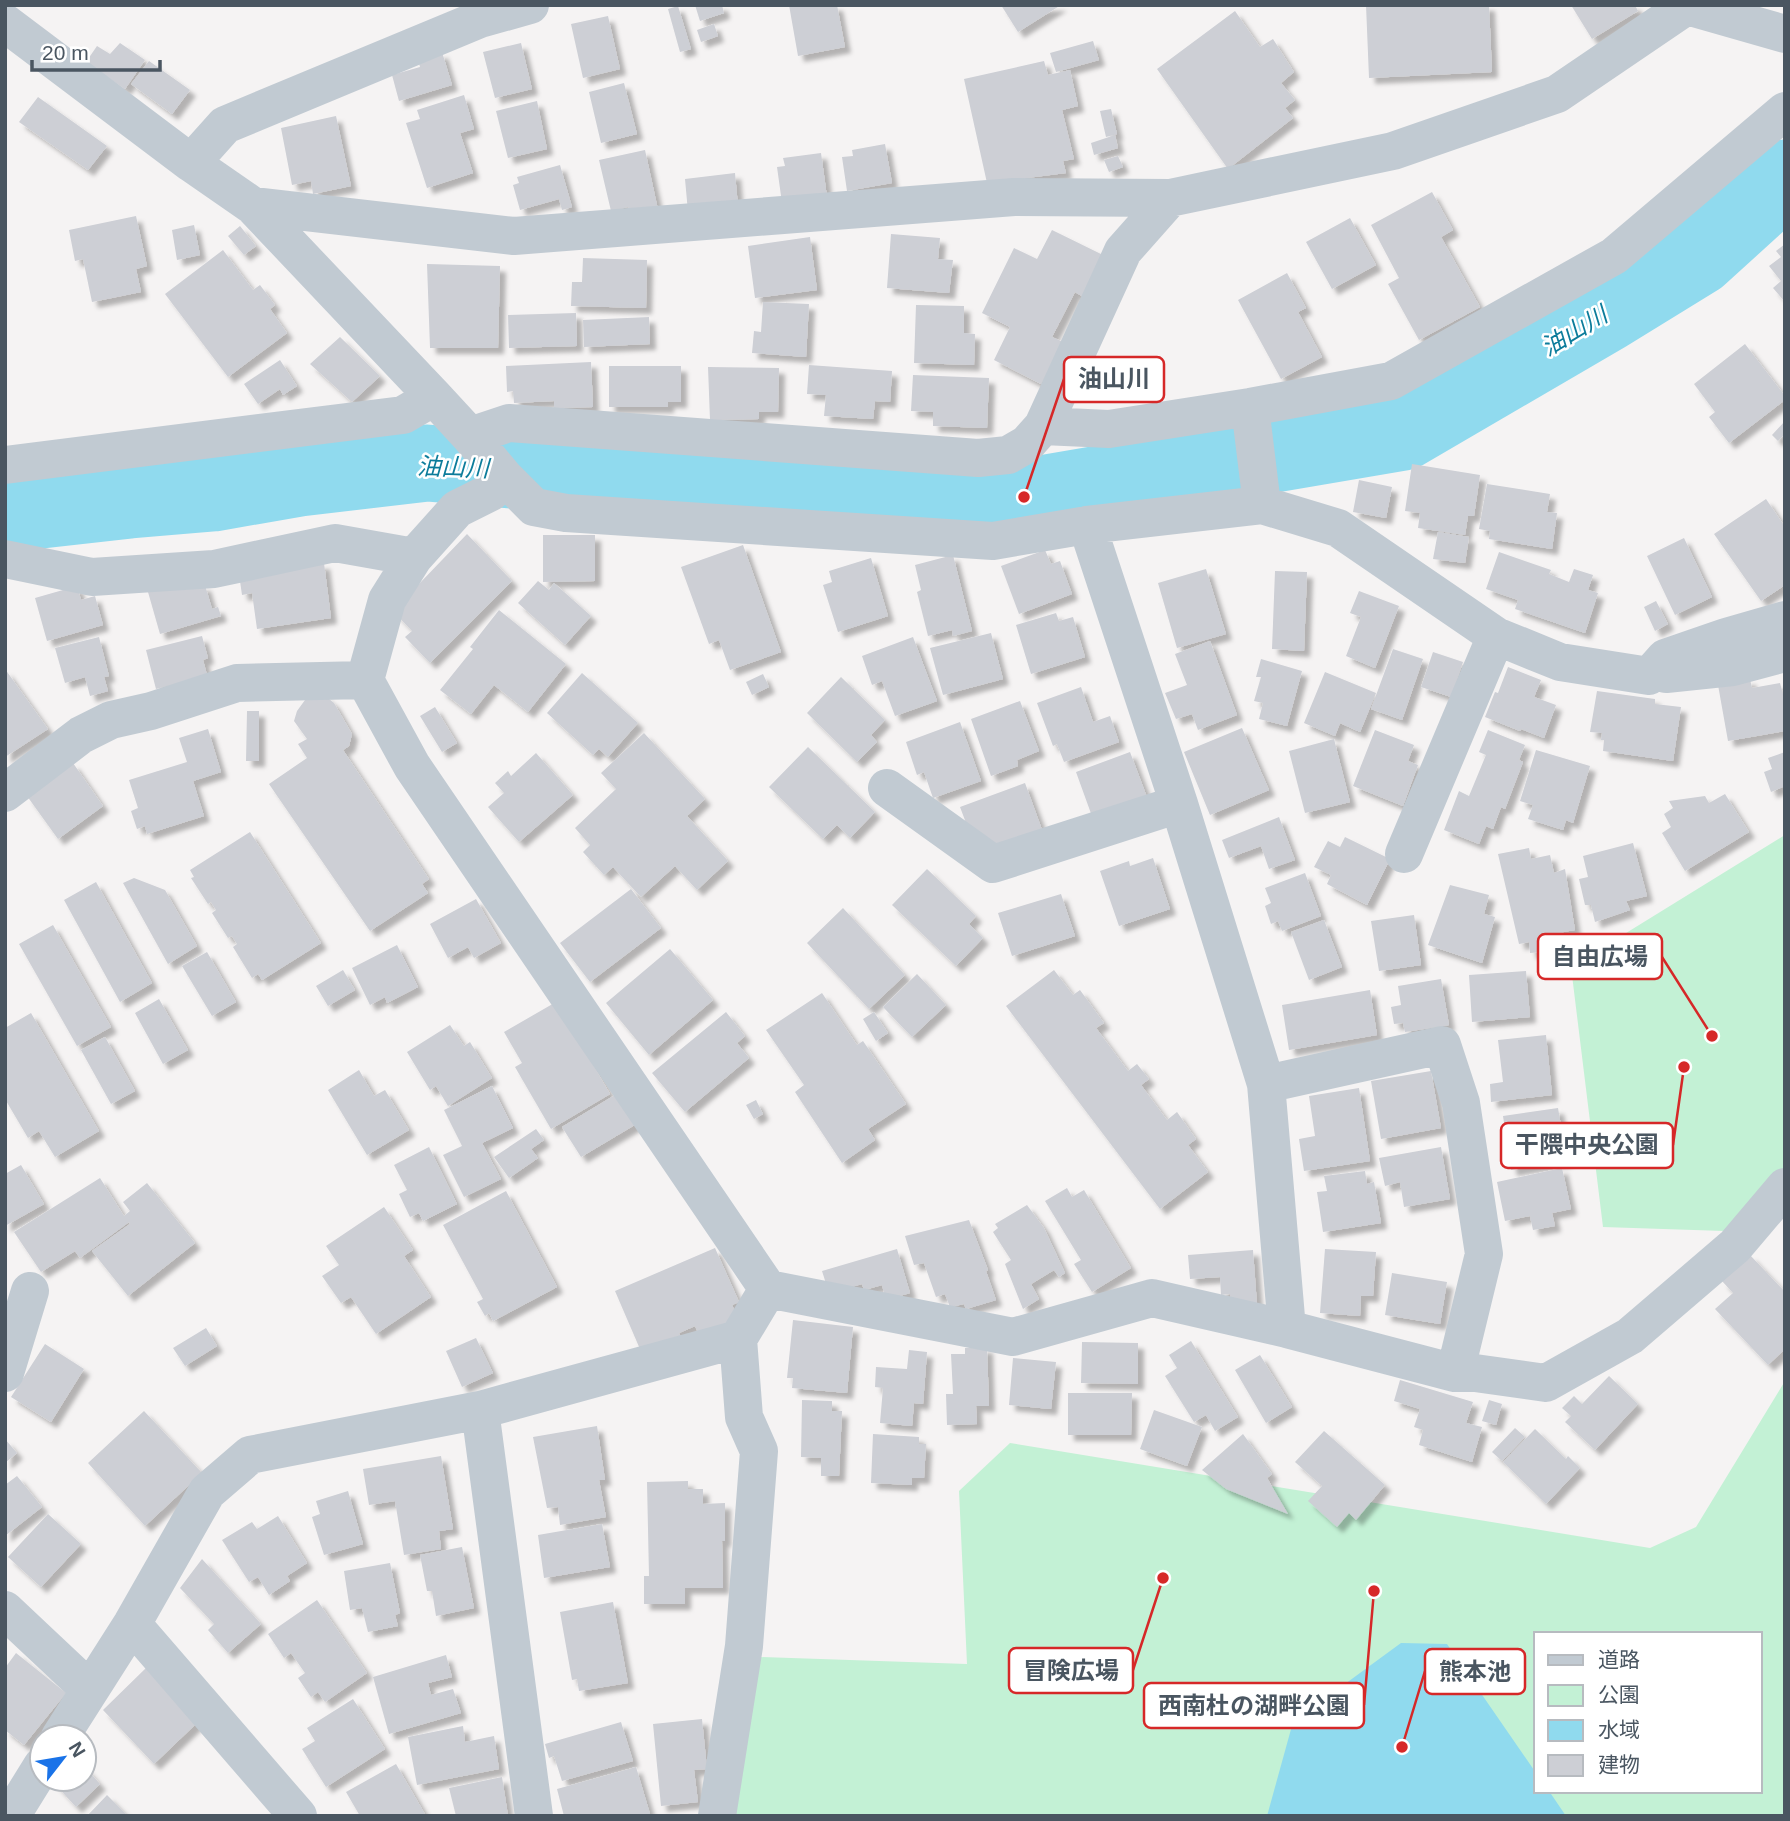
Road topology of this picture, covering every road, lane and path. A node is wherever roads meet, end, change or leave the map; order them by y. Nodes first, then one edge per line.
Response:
1 (530, 5) edge
2 (1688, 6) edge
3 (5, 23) edge
4 (1785, 34) edge
5 (1785, 111) edge
6 (191, 163) junction
7 (1170, 198) junction
8 (253, 206) junction
9 (434, 397) junction
10 (1250, 407) junction
11 (1043, 426) junction
12 (470, 436) junction
13 (5, 465) edge
14 (504, 477) junction
15 (1262, 505) junction
16 (1087, 525) junction
17 (414, 557) junction
18 (5, 559) edge
19 (1785, 620) edge
20 (1496, 636) junction
21 (1785, 653) edge
22 (1650, 676) junction
23 (365, 680) junction
24 (887, 788) dead end
25 (5, 793) edge
26 (1179, 804) junction
27 (1404, 854) dead end
28 (1266, 1084) junction
29 (1785, 1186) edge
30 (768, 1289) junction
31 (30, 1291) dead end
32 (1287, 1329) junction
33 (738, 1339) junction
34 (5, 1373) edge
35 (1455, 1373) junction
36 (480, 1410) junction
37 (5, 1610) edge
38 (132, 1625) junction
39 (89, 1689) junction
40 (68, 1723) edge
41 (28, 1789) edge
42 (11, 1816) edge
43 (298, 1816) edge
44 (534, 1816) edge
45 (717, 1816) edge

1 - 6 street
2 - 4 street
2 - 7 street
3 - 6 street
5 - 10 street
6 - 8 street
7 - 8 street
7 - 11 street
8 - 9 street
9 - 12 street
9 - 13 street
10 - 11 street
10 - 15 street
11 - 12 street
12 - 14 street
14 - 16 street
14 - 17 street
15 - 16 street
15 - 20 street
16 - 26 street
17 - 18 street
17 - 23 street
19 - 22 street
20 - 22 street
20 - 27 street
21 - 22 street
23 - 25 street
23 - 30 street
24 - 26 street
26 - 28 street
28 - 32 street
28 - 35 street
29 - 35 street
30 - 32 street
30 - 33 street
31 - 34 street
32 - 35 street
33 - 36 street
33 - 45 street
36 - 38 street
36 - 44 street
37 - 39 street
38 - 39 street
38 - 43 street
39 - 40 street
41 - 42 street

